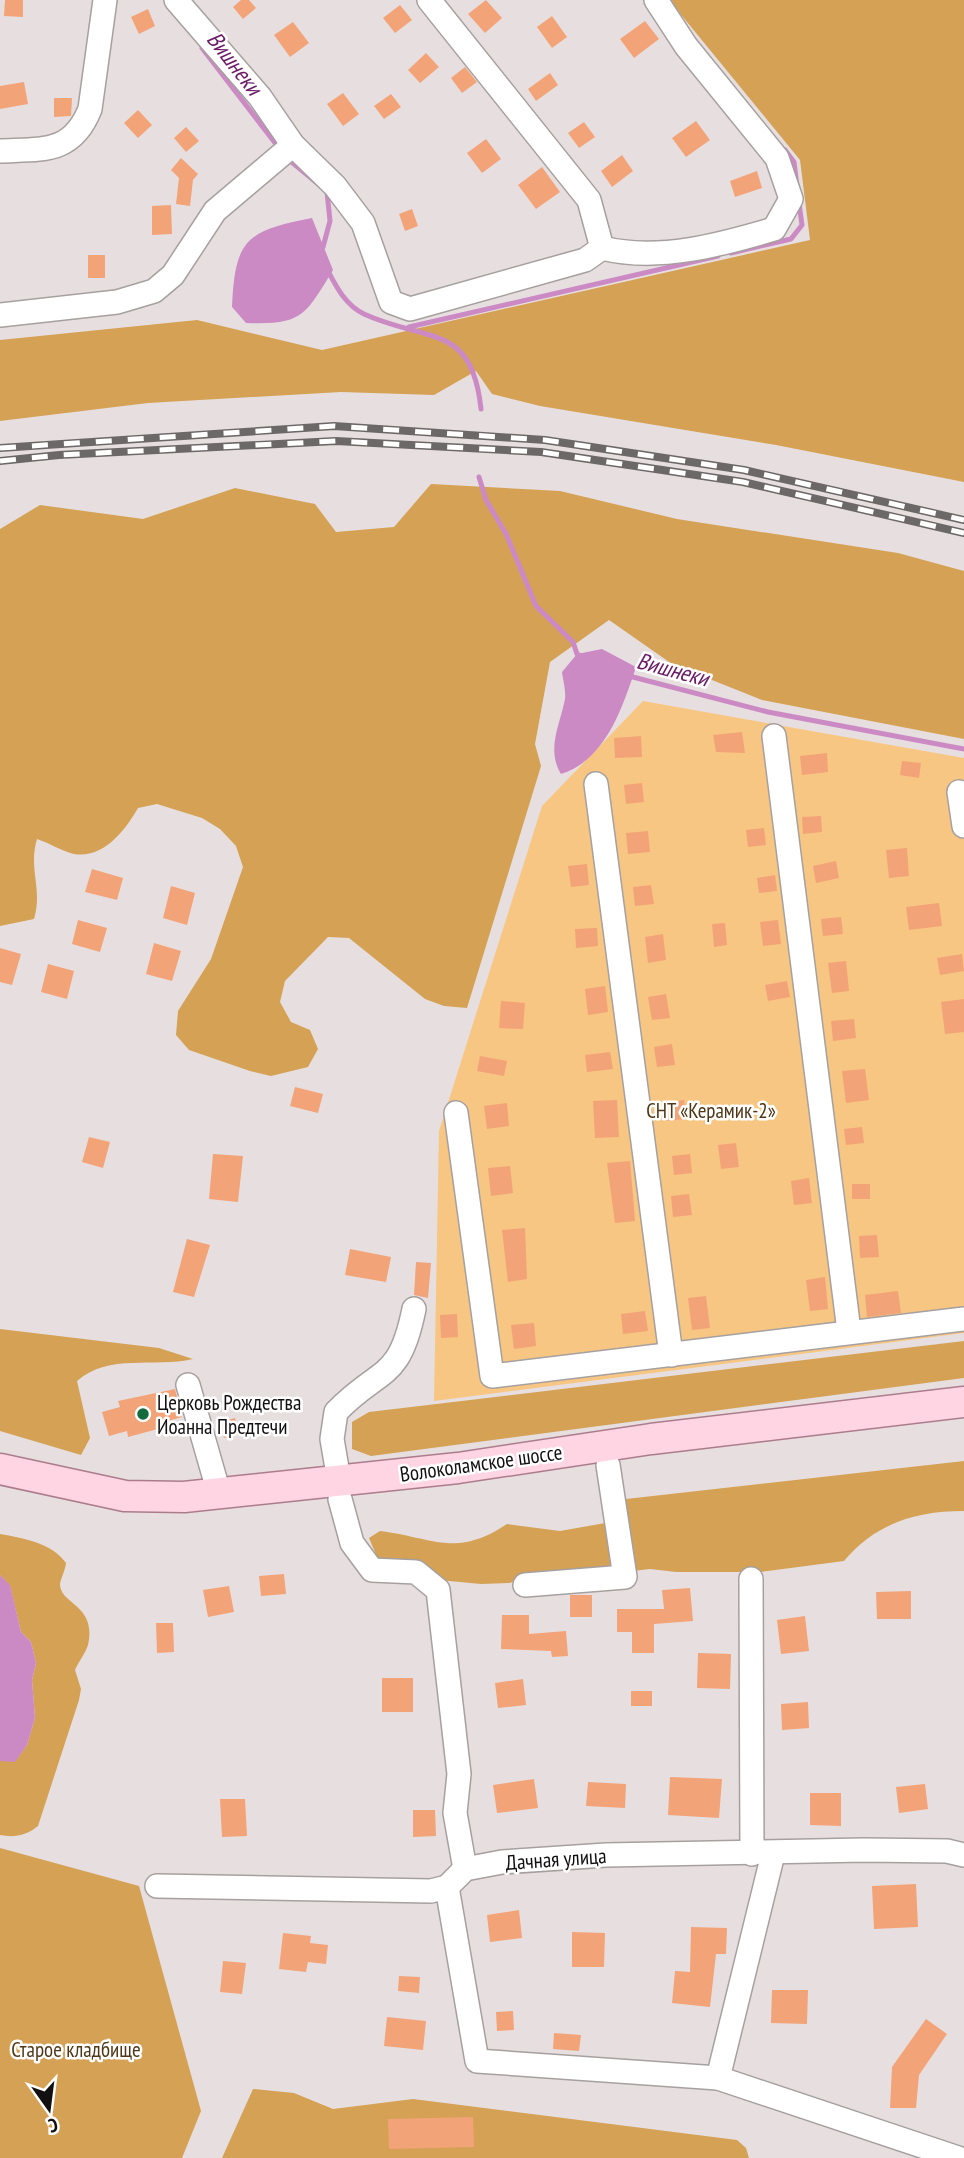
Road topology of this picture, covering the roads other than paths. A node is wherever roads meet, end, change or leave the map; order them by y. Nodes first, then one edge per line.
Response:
1 (105, 0) edge
2 (176, 0) edge
3 (429, 0) edge
4 (656, 0) edge
5 (293, 145) junction
6 (0, 151) edge
7 (602, 247) junction
8 (0, 315) edge
9 (774, 736) dead end
10 (596, 784) dead end
11 (959, 792) dead end
12 (964, 826) edge
13 (456, 1113) dead end
14 (414, 1309) dead end
15 (964, 1319) edge
16 (849, 1331) junction
17 (671, 1355) junction
18 (188, 1385) dead end
19 (964, 1402) edge
20 (964, 1421) edge
21 (608, 1465) junction
22 (0, 1469) edge
23 (0, 1490) edge
24 (340, 1490) junction
25 (219, 1493) junction
26 (751, 1579) dead end
27 (525, 1585) dead end
28 (762, 1854) junction
29 (964, 1855) edge
30 (466, 1869) junction
31 (157, 1886) dead end
32 (447, 1887) junction
33 (718, 2078) junction
34 (958, 2158) edge

1 - 6 street
2 - 5 street
3 - 7 street
4 - 7 street
5 - 7 street
5 - 8 street
9 - 16 street
10 - 17 street
11 - 12 street
13 - 17 street
14 - 24 street
15 - 16 street
16 - 17 street
18 - 25 street
19 - 24 main road, Волоколамское шоссе
20 - 21 main road, Волоколамское шоссе
21 - 24 main road, Волоколамское шоссе
21 - 27 street
22 - 25 main road, Волоколамское шоссе
23 - 24 main road, Волоколамское шоссе
24 - 25 main road, Волоколамское шоссе
24 - 30 street
26 - 28 street
28 - 29 street, Дачная улица
28 - 30 street, Дачная улица
28 - 33 street
30 - 32 street
31 - 32 street
32 - 33 street
33 - 34 street

